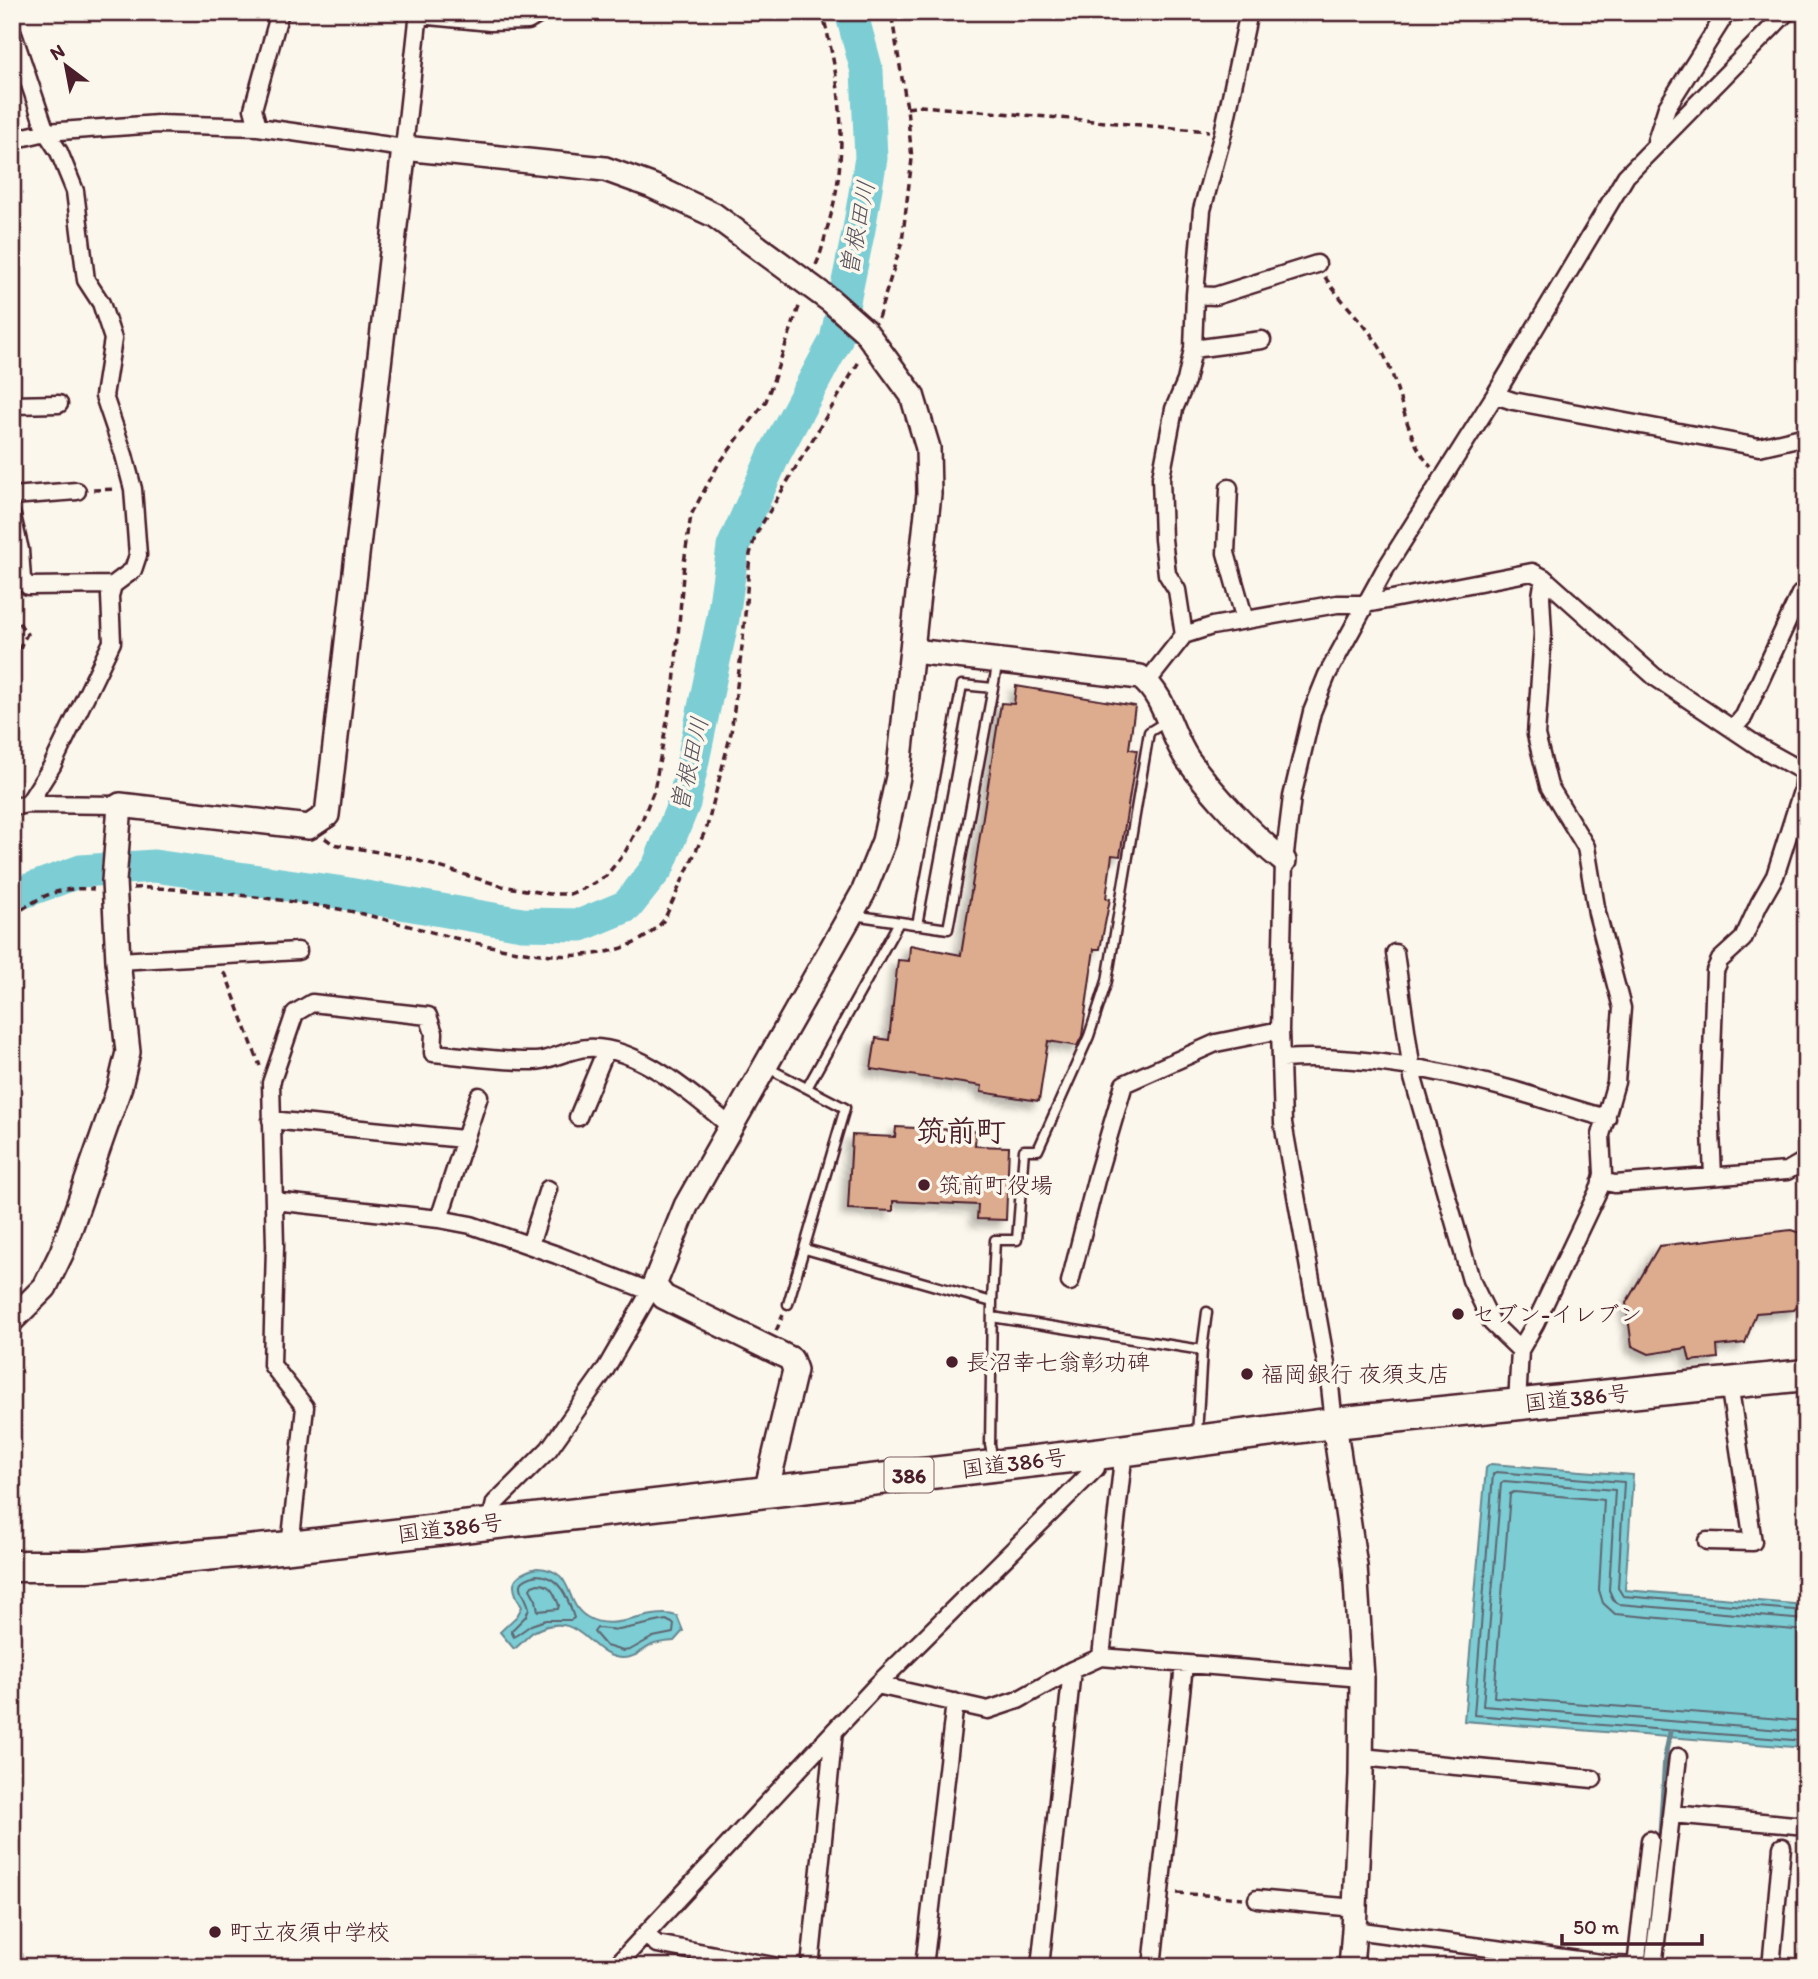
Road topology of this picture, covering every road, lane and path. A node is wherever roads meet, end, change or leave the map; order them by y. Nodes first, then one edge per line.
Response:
1 (280, 12) edge
2 (543, 12) edge
3 (822, 12) edge
4 (891, 12) edge
5 (1249, 12) edge
6 (1727, 12) edge
7 (1787, 12) edge
8 (419, 14) edge
9 (12, 31) edge
10 (908, 108) junction
11 (258, 127) junction
12 (46, 132) junction
13 (1223, 133) junction
14 (12, 140) edge
15 (1655, 144) junction
16 (404, 148) junction
17 (1317, 264) joint
18 (809, 283) junction
19 (1195, 295) junction
20 (868, 335) junction
21 (1262, 340) dead end
22 (1193, 349) junction
23 (1494, 396) junction
24 (59, 404) dead end
25 (12, 405) edge
26 (1806, 436) edge
27 (1441, 480) junction
28 (1228, 488) dead end
29 (133, 489) junction
30 (77, 491) joint
31 (12, 496) edge
32 (12, 516) edge
33 (1544, 578) junction
34 (113, 585) junction
35 (1800, 594) dead end
36 (1366, 604) junction
37 (12, 613) edge
38 (1245, 620) junction
39 (1184, 635) junction
40 (913, 651) junction
41 (12, 653) edge
42 (998, 661) junction
43 (1147, 682) junction
44 (993, 688) junction
45 (1168, 721) junction
46 (1733, 729) junction
47 (1802, 767) edge
48 (12, 794) edge
49 (20, 806) edge
50 (119, 815) junction
51 (309, 827) junction
52 (1284, 861) junction
53 (115, 885) junction
54 (850, 915) junction
55 (12, 916) edge
56 (899, 922) junction
57 (918, 925) junction
58 (298, 951) dead end
59 (1395, 953) dead end
60 (118, 961) junction
61 (217, 970) dead end
62 (1280, 1030) junction
63 (606, 1050) junction
64 (1282, 1059) junction
65 (764, 1065) junction
66 (1411, 1068) junction
67 (271, 1083) junction
68 (807, 1088) junction
69 (479, 1096) dead end
70 (578, 1116) dead end
71 (1607, 1118) junction
72 (271, 1120) junction
73 (730, 1126) junction
74 (463, 1139) junction
75 (1806, 1160) edge
76 (1713, 1176) junction
77 (1601, 1181) junction
78 (548, 1189) dead end
79 (274, 1201) junction
80 (439, 1219) junction
81 (530, 1245) junction
82 (805, 1250) junction
83 (1070, 1282) dead end
84 (651, 1288) junction
85 (992, 1302) junction
86 (788, 1304) joint
87 (1207, 1312) dead end
88 (992, 1317) junction
89 (12, 1320) edge
90 (769, 1347) junction
91 (1202, 1350) junction
92 (1520, 1350) junction
93 (1806, 1375) edge
94 (1729, 1382) junction
95 (1517, 1404) junction
96 (1334, 1423) junction
97 (1198, 1441) junction
98 (1110, 1452) junction
99 (995, 1466) junction
100 (766, 1492) junction
101 (490, 1523) junction
102 (1707, 1541) dead end
103 (290, 1547) junction
104 (12, 1566) edge
105 (1101, 1657) junction
106 (1184, 1665) junction
107 (1072, 1670) junction
108 (1362, 1678) junction
109 (877, 1685) junction
110 (955, 1702) junction
111 (834, 1731) junction
112 (1361, 1757) junction
113 (1678, 1757) dead end
114 (1593, 1779) dead end
115 (1672, 1814) junction
116 (1806, 1826) edge
117 (1650, 1840) dead end
118 (1782, 1847) dead end
119 (1161, 1892) junction
120 (1257, 1899) joint
121 (1355, 1919) junction
122 (645, 1935) junction
123 (1636, 1966) edge
124 (615, 1967) edge
125 (778, 1967) edge
126 (810, 1967) edge
127 (924, 1967) edge
128 (1040, 1967) edge
129 (1152, 1967) edge
130 (1350, 1967) edge
131 (1654, 1967) edge
132 (1771, 1967) edge

1 - 11 street
2 - 8 street
3 - 18 path
4 - 10 path
5 - 13 street
6 - 15 street
7 - 15 street
8 - 16 street
9 - 12 street
10 - 13 path
10 - 20 path
11 - 12 street
11 - 16 street
12 - 14 street
12 - 29 street
13 - 19 street
15 - 23 street
16 - 18 street
16 - 51 street
17 - 19 street
17 - 27 path
18 - 20 street
18 - 51 path
19 - 22 street
20 - 40 street
20 - 53 path
21 - 22 street
22 - 39 street
23 - 26 street
23 - 27 street
24 - 25 street
27 - 36 street
28 - 38 street
29 - 30 path
29 - 34 street
30 - 31 street
32 - 34 street
33 - 36 street
33 - 46 street
33 - 71 street
34 - 49 street
35 - 46 street
36 - 38 street
36 - 52 street
37 - 41 path
38 - 39 street
39 - 43 street
40 - 42 street
40 - 54 street
42 - 43 street
42 - 44 lane
43 - 45 street
44 - 57 lane
44 - 57 lane
45 - 52 street
45 - 85 lane
46 - 47 street
47 - 76 street
48 - 49 lane
49 - 50 street
50 - 51 street
50 - 53 street
52 - 62 street
53 - 55 path
53 - 60 street
54 - 56 lane
54 - 65 street
56 - 57 lane
56 - 68 lane
58 - 60 street
59 - 66 street
60 - 89 street
61 - 67 path
62 - 64 street
62 - 83 street
63 - 67 street
63 - 70 street
63 - 73 street
64 - 66 street
64 - 96 street
65 - 68 lane
65 - 73 street
66 - 71 street
66 - 92 street
67 - 72 street
68 - 82 lane
69 - 74 street
71 - 77 street
72 - 74 street
72 - 79 street
73 - 84 street
74 - 80 street
75 - 76 street
76 - 77 street
77 - 92 street
78 - 81 street
79 - 80 street
79 - 103 street
80 - 81 street
81 - 84 street
82 - 85 lane
82 - 86 lane
84 - 90 street
84 - 101 street
85 - 88 lane
86 - 90 path
87 - 91 lane
88 - 91 lane
88 - 99 lane
90 - 100 street
91 - 97 lane
92 - 95 street
93 - 94 highway, 国道386号 / 386
94 - 95 highway, 国道386号 / 386
94 - 102 street
95 - 96 highway, 国道386号 / 386
96 - 97 highway, 国道386号 / 386
96 - 108 street
97 - 98 highway, 国道386号 / 386
98 - 99 highway, 国道386号 / 386
98 - 105 street
98 - 109 street
99 - 100 highway, 国道386号 / 386
100 - 101 highway, 国道386号 / 386
101 - 103 highway, 国道386号 / 386
103 - 104 highway, 国道386号 / 386
105 - 106 street
105 - 107 street
106 - 108 street
106 - 119 street
107 - 110 street
107 - 128 street
108 - 112 street
109 - 110 street
109 - 111 street
110 - 127 street
111 - 122 street
111 - 126 street
112 - 114 street
112 - 121 street
113 - 115 street
115 - 116 street
115 - 131 street
117 - 123 street
118 - 132 street
119 - 120 path
119 - 129 street
120 - 121 street
121 - 123 street
121 - 130 street
122 - 124 street
122 - 125 street
123 - 131 street

